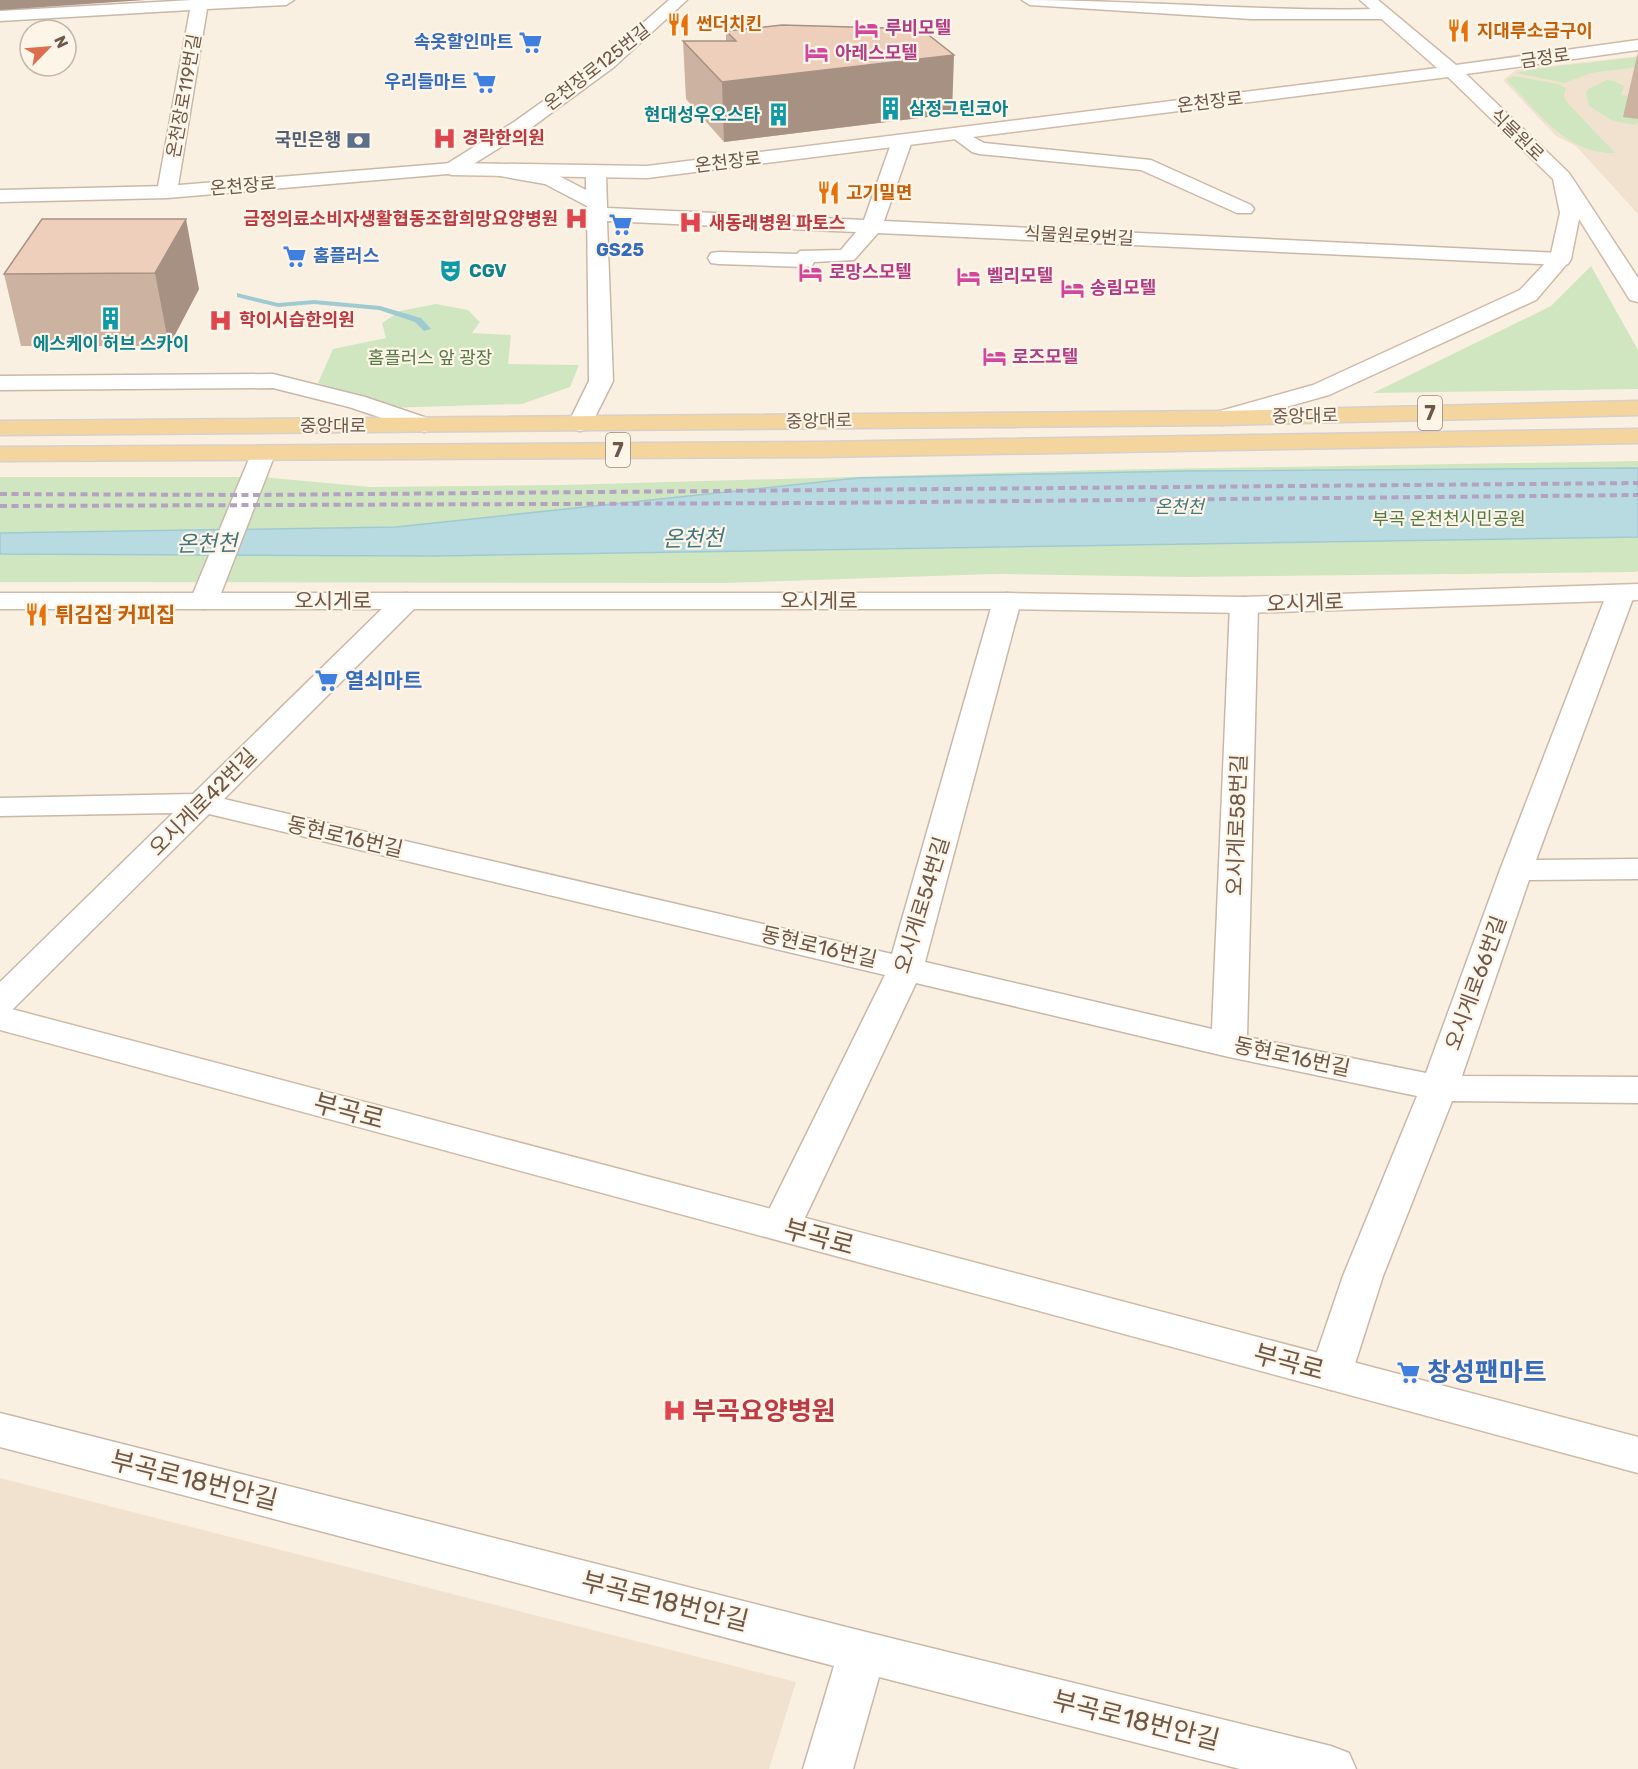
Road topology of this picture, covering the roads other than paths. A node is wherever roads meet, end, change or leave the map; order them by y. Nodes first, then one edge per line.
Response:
1 (286, 0) edge
2 (679, 0) edge
3 (1030, 0) edge
4 (1368, 0) edge
5 (200, 3) edge
6 (1384, 14) junction
7 (0, 16) edge
8 (1638, 45) edge
9 (1452, 71) junction
10 (573, 88) junction
11 (595, 91) dead end
12 (957, 134) junction
13 (902, 141) junction
14 (452, 169) junction
15 (496, 170) junction
16 (596, 173) junction
17 (1562, 177) junction
18 (167, 192) junction
19 (0, 196) edge
20 (597, 208) junction
21 (1244, 209) dead end
22 (872, 226) junction
23 (719, 258) dead end
24 (1560, 259) junction
25 (1638, 295) edge
26 (0, 383) edge
27 (1638, 408) edge
28 (1222, 418) junction
29 (580, 424) junction
30 (424, 425) junction
31 (0, 428) edge
32 (1638, 436) edge
33 (0, 454) edge
34 (263, 454) junction
35 (1630, 592) edge
36 (0, 601) edge
37 (204, 601) junction
38 (406, 601) junction
39 (1007, 601) junction
40 (1244, 605) junction
41 (202, 803) junction
42 (0, 807) edge
43 (1638, 869) edge
44 (1516, 870) junction
45 (906, 968) junction
46 (0, 1002) edge
47 (0, 1018) edge
48 (1229, 1045) junction
49 (1439, 1088) junction
50 (1638, 1090) edge
51 (781, 1226) junction
52 (1330, 1373) junction
53 (0, 1430) edge
54 (1638, 1455) edge
55 (862, 1652) junction
56 (828, 1769) edge
57 (1331, 1769) edge

1 - 5 street
2 - 10 street, 온천장로125번길
3 - 6 street
4 - 6 street, 식물원로
5 - 7 street
5 - 18 street, 온천장로119번길
6 - 9 street, 식물원로
8 - 9 street, 금정로
9 - 12 street, 온천장로
9 - 17 street, 식물원로
10 - 11 street
10 - 14 street, 온천장로125번길
12 - 13 street, 온천장로
12 - 21 street
13 - 16 street, 온천장로
13 - 22 street
14 - 15 street, 온천장로
14 - 18 street, 온천장로
15 - 16 street, 온천장로
15 - 20 street
16 - 20 street
17 - 24 street
17 - 25 street, 식물원로
18 - 19 street, 온천장로
20 - 22 street, 식물원로9번길
20 - 29 street
22 - 23 street
22 - 24 street, 식물원로9번길
24 - 28 street
26 - 30 street
27 - 28 main road, 중앙대로 / 7
28 - 29 main road, 중앙대로 / 7
29 - 30 main road, 중앙대로 / 7
30 - 31 main road, 중앙대로 / 7
32 - 34 main road, 중앙대로 / 7
33 - 34 main road, 중앙대로 / 7
34 - 37 street
35 - 40 street, 오시게로
35 - 44 street, 오시게로66번길
36 - 37 street, 오시게로
37 - 38 street, 오시게로
38 - 39 street, 오시게로
38 - 41 street, 오시게로42번길
39 - 40 street, 오시게로
39 - 45 street, 오시게로54번길
40 - 48 street, 오시게로58번길
41 - 42 street, 동현로16번길
41 - 45 street, 동현로16번길
41 - 46 street, 오시게로42번길
43 - 44 street
44 - 49 street, 오시게로66번길
45 - 48 street, 동현로16번길
45 - 51 street, 오시게로54번길
47 - 51 street, 부곡로
48 - 49 street, 동현로16번길
49 - 50 street, 동현로16번길
49 - 52 street, 오시게로66번길
51 - 52 street, 부곡로
52 - 54 street, 부곡로
53 - 55 street, 부곡로18번안길
55 - 56 street
55 - 57 street, 부곡로18번안길

